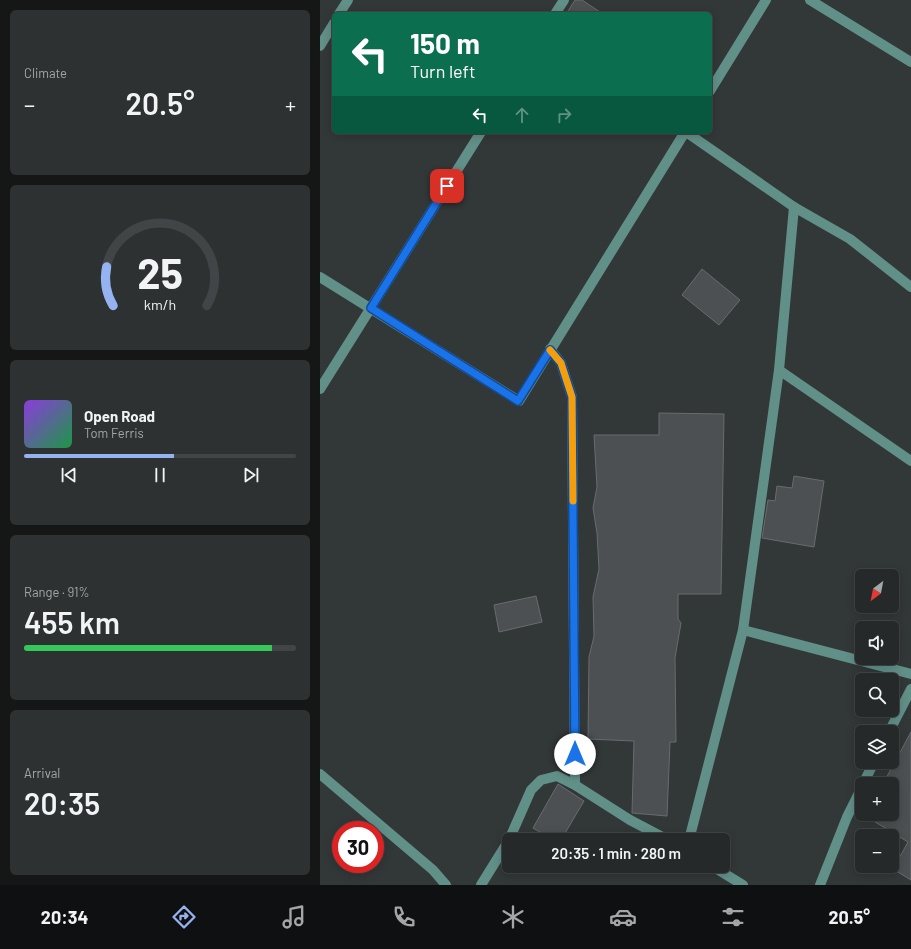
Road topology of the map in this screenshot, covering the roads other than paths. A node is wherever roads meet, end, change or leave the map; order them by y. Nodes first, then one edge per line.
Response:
1 (348, 0) edge
2 (564, 0) edge
3 (766, 0) edge
4 (810, 0) edge
5 (340, 12) edge
6 (556, 12) edge
7 (332, 26) edge
8 (320, 46) edge
9 (911, 62) edge
10 (712, 88) edge
11 (480, 134) edge
12 (684, 134) edge
13 (688, 134) edge
14 (794, 207) junction
15 (320, 277) edge
16 (911, 288) edge
17 (371, 308) junction
18 (550, 350) junction
19 (779, 370) junction
20 (320, 389) edge
21 (911, 462) edge
22 (743, 630) junction
23 (911, 674) edge
24 (911, 689) edge
25 (893, 725) edge
26 (320, 774) edge
27 (575, 785) junction
28 (855, 801) edge
29 (655, 833) edge
30 (691, 833) edge
31 (723, 873) edge
32 (446, 885) edge
33 (481, 885) edge
34 (743, 885) edge
35 (820, 885) edge

1 - 5 street
2 - 6 street
3 - 10 street
4 - 9 street
7 - 8 street
11 - 17 street
12 - 18 street
13 - 14 street
14 - 16 street
14 - 19 street
15 - 17 street
17 - 18 street
17 - 20 street
18 - 27 street
19 - 21 street
19 - 22 street
22 - 23 street
22 - 30 street
24 - 25 street
26 - 32 street
27 - 29 street
27 - 33 street
28 - 35 street
31 - 34 street

